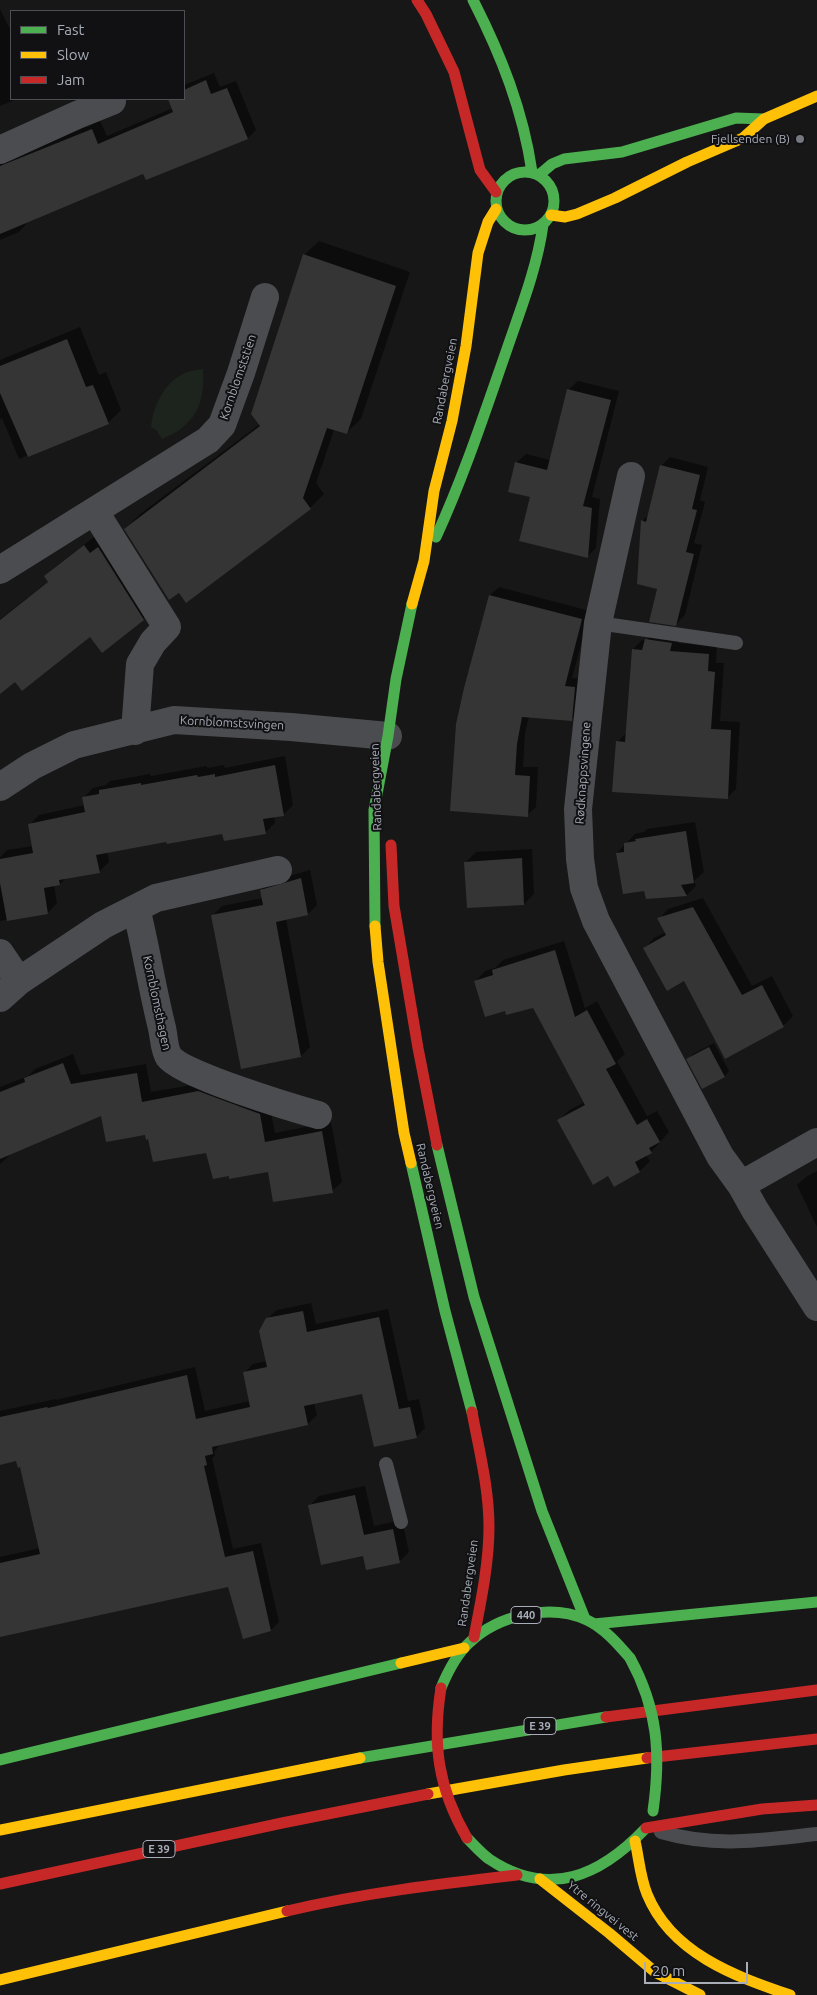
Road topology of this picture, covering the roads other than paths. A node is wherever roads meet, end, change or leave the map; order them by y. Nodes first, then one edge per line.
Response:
1 (417, 0) edge
2 (473, 0) edge
3 (817, 96) edge
4 (112, 101) dead end
5 (73, 107) edge
6 (764, 118) junction
7 (0, 150) edge
8 (535, 173) junction
9 (496, 192) junction
10 (496, 209) junction
11 (551, 215) junction
12 (543, 225) junction
13 (264, 297) dead end
14 (631, 476) dead end
15 (95, 512) junction
16 (424, 560) junction
17 (0, 570) edge
18 (598, 623) junction
19 (736, 643) dead end
20 (135, 731) junction
21 (388, 736) junction
22 (0, 787) edge
23 (390, 792) dead end
24 (391, 829) dead end
25 (278, 870) dead end
26 (136, 908) junction
27 (0, 953) edge
28 (10, 989) edge
29 (318, 1115) dead end
30 (817, 1142) edge
31 (741, 1185) junction
32 (817, 1307) edge
33 (386, 1464) dead end
34 (401, 1522) dead end
35 (817, 1602) edge
36 (589, 1622) junction
37 (474, 1638) junction
38 (464, 1648) junction
39 (817, 1690) edge
40 (817, 1739) edge
41 (0, 1760) edge
42 (817, 1805) edge
43 (646, 1828) junction
44 (0, 1830) edge
45 (817, 1834) edge
46 (635, 1841) junction
47 (517, 1875) junction
48 (540, 1879) junction
49 (0, 1884) edge
50 (0, 1980) edge
51 (700, 1995) edge
52 (790, 1995) edge

1 - 9 main road
2 - 8 main road
3 - 6 main road
4 - 5 street
5 - 7 street
6 - 8 main road
6 - 11 main road
8 - 9 main road
8 - 11 main road
9 - 10 main road
10 - 12 main road
10 - 16 main road, Randabergveien
11 - 12 main road
12 - 16 main road, Randabergveien
13 - 15 street, Kornblomststien
14 - 18 street, Rødknappsvingene
15 - 17 street, Kornblomststien
15 - 20 street
16 - 21 main road, Randabergveien
18 - 19 lane
18 - 31 street, Rødknappsvingene
20 - 21 street, Kornblomstsvingen
20 - 22 street, Kornblomstsvingen
21 - 23 main road, Randabergveien
21 - 37 main road, Randabergveien
24 - 36 main road, Randabergveien
25 - 26 street
26 - 28 street
26 - 29 street, Kornblomsthagen
27 - 28 street
30 - 31 street
31 - 32 street, Rødknappsvingene
33 - 34 lane
35 - 36 main road
36 - 37 main road, 440
36 - 43 main road, 440, bridge
37 - 38 main road, 440
38 - 41 main road
38 - 47 main road, 440, bridge
39 - 44 main road, E 39
40 - 49 main road, E 39
42 - 43 main road
43 - 45 lane
43 - 46 main road, 440
46 - 48 main road, 440
46 - 52 main road
47 - 48 main road, 440
47 - 50 main road
48 - 51 main road, Ytre ringvei vest / 440

